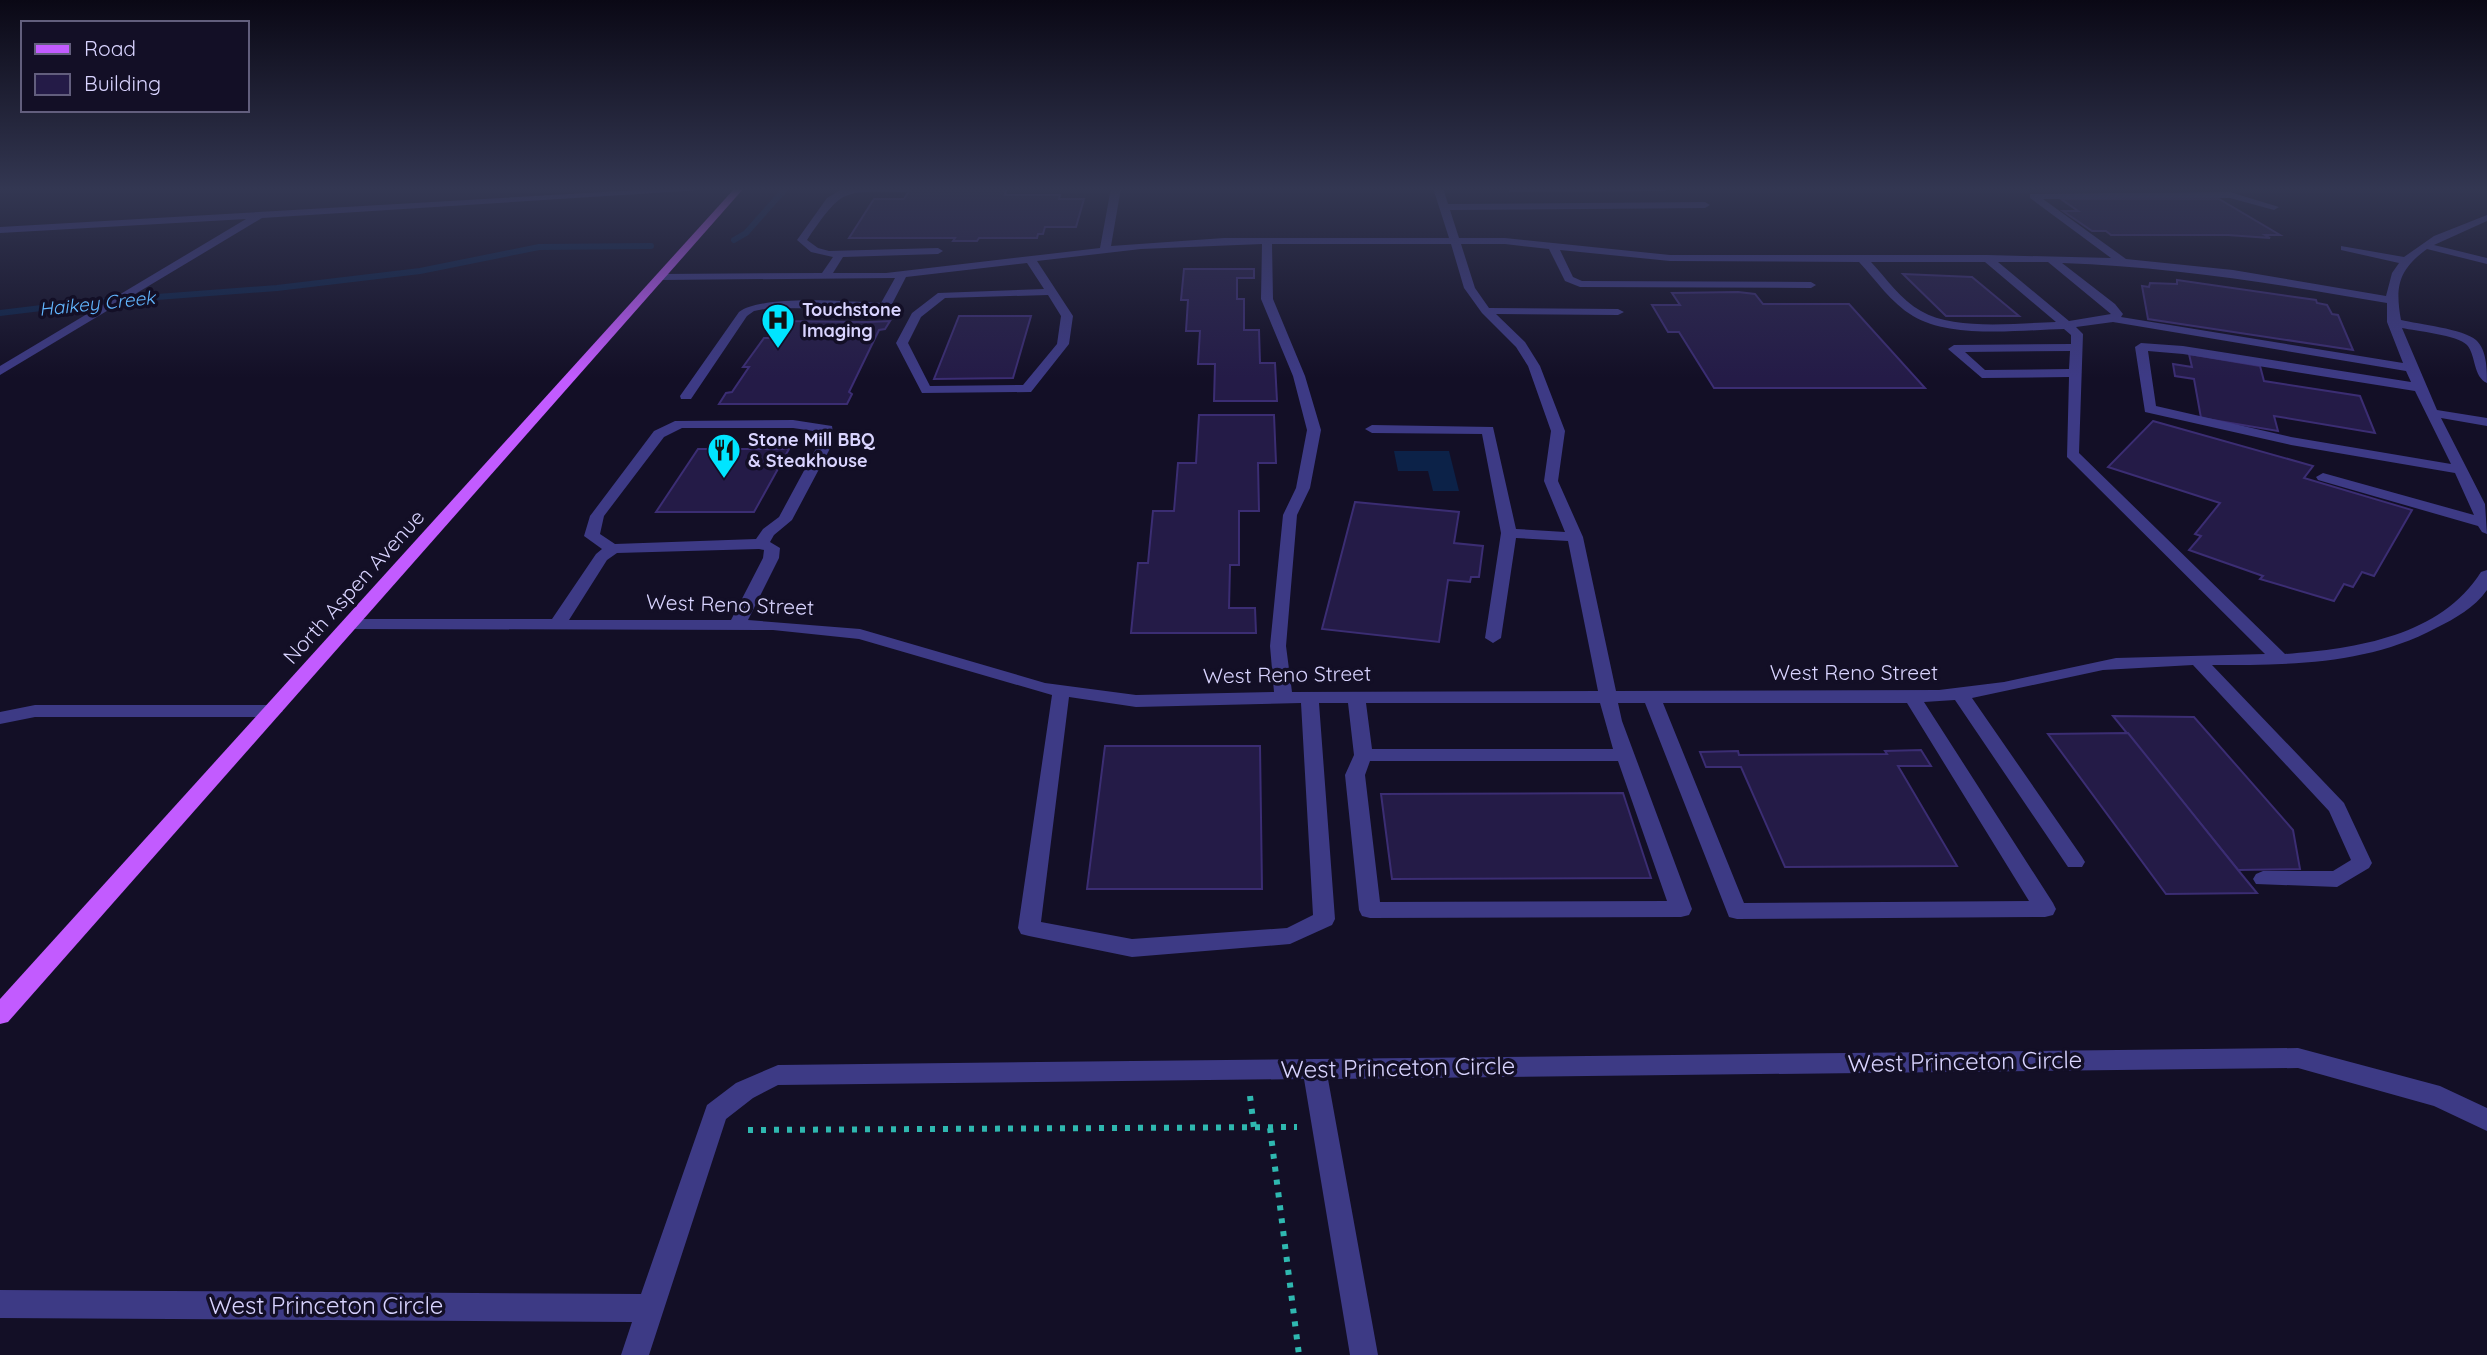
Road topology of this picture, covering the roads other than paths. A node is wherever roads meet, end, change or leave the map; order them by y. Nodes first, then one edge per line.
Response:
1 (200, 251) edge
2 (684, 251) edge
3 (816, 251) edge
4 (930, 251) edge
5 (1103, 251) edge
6 (1267, 251) edge
7 (1458, 251) edge
8 (1555, 251) edge
9 (1609, 251) edge
10 (2108, 251) edge
11 (2361, 251) edge
12 (2418, 251) edge
13 (2447, 251) edge
14 (839, 254) junction
15 (1987, 258) junction
16 (2051, 258) junction
17 (1862, 259) junction
18 (1031, 261) junction
19 (2406, 261) junction
20 (2487, 261) edge
21 (2123, 262) junction
22 (902, 275) junction
23 (660, 278) junction
24 (788, 278) junction
25 (825, 278) junction
26 (1811, 285) dead end
27 (1052, 292) junction
28 (2389, 300) junction
29 (769, 305) junction
30 (1486, 311) junction
31 (1618, 312) dead end
32 (2113, 318) junction
33 (2393, 322) junction
34 (2067, 325) junction
35 (2077, 347) junction
36 (2412, 368) junction
37 (0, 371) edge
38 (2076, 373) junction
39 (2487, 379) edge
40 (2422, 388) junction
41 (686, 396) dead end
42 (2434, 413) junction
43 (2487, 422) edge
44 (1372, 429) dead end
45 (2461, 470) junction
46 (2323, 477) dead end
47 (2486, 526) edge
48 (1508, 533) junction
49 (1575, 537) junction
50 (761, 544) junction
51 (612, 549) junction
52 (2487, 575) edge
53 (2482, 595) edge
54 (352, 624) junction
55 (557, 625) junction
56 (737, 625) junction
57 (1493, 638) dead end
58 (2198, 660) junction
59 (2281, 660) junction
60 (1060, 691) junction
61 (1961, 695) junction
62 (1610, 696) junction
63 (1652, 696) junction
64 (1310, 697) junction
65 (1356, 697) junction
66 (1912, 697) junction
67 (1284, 698) junction
68 (274, 711) junction
69 (0, 718) edge
70 (1363, 755) junction
71 (1625, 755) junction
72 (2075, 862) dead end
73 (2263, 879) dead end
74 (0, 1015) edge
75 (1314, 1069) junction
76 (2487, 1120) edge
77 (0, 1304) edge
78 (652, 1308) junction
79 (635, 1355) edge
80 (1364, 1355) edge

1 - 37 street
2 - 23 main road, North Aspen Avenue
3 - 14 street
4 - 14 street
5 - 18 street
6 - 67 street
7 - 30 street
8 - 26 street
9 - 17 street
10 - 21 street
11 - 19 street
12 - 19 street
13 - 20 street
14 - 25 street
15 - 16 street
15 - 17 street
15 - 34 street
16 - 21 street
16 - 32 street
17 - 34 street
18 - 22 street
18 - 27 street
19 - 28 street
21 - 28 street
22 - 25 street
22 - 29 street
23 - 24 street
23 - 54 main road, North Aspen Avenue
24 - 25 street
24 - 29 street
27 - 27 street
28 - 33 street
29 - 41 street
30 - 31 street
30 - 49 street
32 - 34 street
32 - 36 street
33 - 36 street
33 - 39 street
34 - 35 street
35 - 38 street
35 - 38 street
36 - 40 street
38 - 59 street
40 - 42 street
40 - 45 street
42 - 43 street
42 - 45 street
44 - 48 street
45 - 47 street
46 - 47 street
48 - 49 street
48 - 57 street
49 - 62 street
50 - 51 street
50 - 51 street
50 - 56 street
51 - 55 street
52 - 53 street
53 - 59 street, West Reno Street
54 - 55 street, West Reno Street
54 - 68 main road, North Aspen Avenue
55 - 56 street, West Reno Street
56 - 60 street, West Reno Street
58 - 59 street, West Reno Street
58 - 61 street, West Reno Street
58 - 73 street
60 - 64 street
60 - 67 street, West Reno Street
61 - 66 street, West Reno Street
61 - 72 street
62 - 63 street, West Reno Street
62 - 65 street, West Reno Street
62 - 71 street
63 - 66 street, West Reno Street
63 - 66 street
64 - 65 street, West Reno Street
64 - 67 street, West Reno Street
65 - 70 street
68 - 69 street
68 - 74 main road, North Aspen Avenue
70 - 71 street
70 - 71 street
75 - 76 street, West Princeton Circle
75 - 78 street, West Princeton Circle
75 - 80 street
77 - 78 street, West Princeton Circle
78 - 79 street, West Princeton Circle

